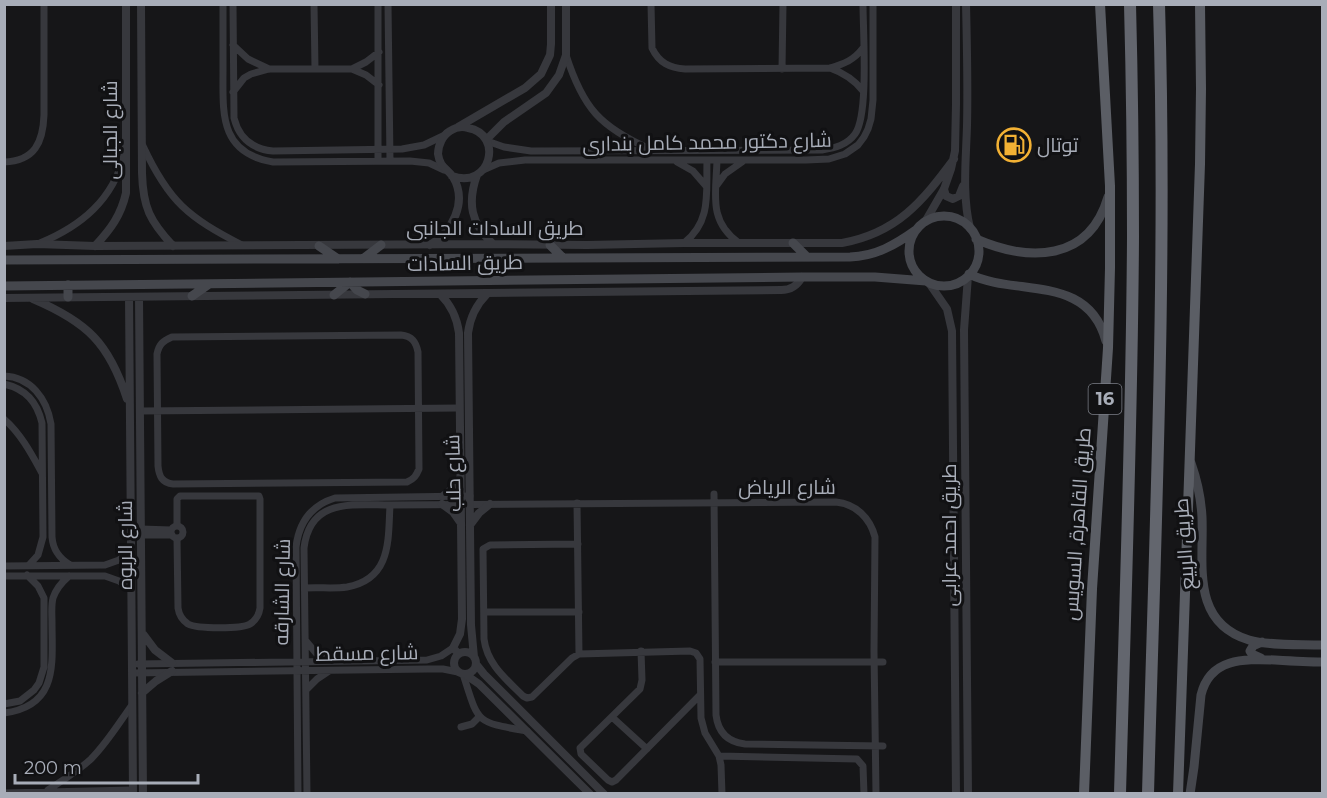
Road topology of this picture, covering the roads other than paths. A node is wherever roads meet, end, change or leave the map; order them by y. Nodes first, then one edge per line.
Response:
1 (44, 4) edge
2 (126, 4) edge
3 (141, 4) edge
4 (223, 4) edge
5 (233, 4) edge
6 (314, 4) edge
7 (378, 4) edge
8 (388, 4) edge
9 (551, 4) edge
10 (566, 4) edge
11 (651, 4) edge
12 (783, 4) edge
13 (863, 4) edge
14 (873, 4) edge
15 (956, 4) edge
16 (966, 4) edge
17 (1100, 4) edge
18 (1130, 4) edge
19 (1159, 4) edge
20 (1200, 4) edge
21 (233, 45) junction
22 (863, 48) junction
23 (379, 52) junction
24 (566, 55) junction
25 (830, 68) junction
26 (269, 69) junction
27 (315, 69) junction
28 (352, 69) junction
29 (783, 69) junction
30 (379, 86) junction
31 (863, 91) junction
32 (233, 92) junction
33 (956, 104) junction
34 (967, 104) junction
35 (233, 108) junction
36 (223, 109) junction
37 (458, 128) junction
38 (445, 135) junction
39 (487, 140) junction
40 (142, 143) junction
41 (127, 144) junction
42 (389, 149) junction
43 (379, 150) junction
44 (653, 150) junction
45 (806, 150) junction
46 (954, 159) junction
47 (675, 160) junction
48 (707, 160) junction
49 (717, 160) junction
50 (745, 160) junction
51 (806, 160) junction
52 (378, 161) junction
53 (390, 161) junction
54 (4, 162) edge
55 (480, 172) junction
56 (449, 173) junction
57 (966, 180) junction
58 (706, 186) junction
59 (1110, 186) junction
60 (716, 187) junction
61 (944, 189) junction
62 (925, 222) junction
63 (970, 228) junction
64 (916, 230) junction
65 (976, 239) junction
66 (684, 243) junction
67 (739, 243) junction
68 (793, 243) junction
69 (37, 244) junction
70 (493, 244) junction
71 (242, 245) junction
72 (381, 245) junction
73 (430, 245) junction
74 (550, 245) junction
75 (4, 246) edge
76 (95, 246) junction
77 (173, 246) junction
78 (319, 246) junction
79 (562, 257) junction
80 (807, 257) junction
81 (364, 258) junction
82 (338, 259) junction
83 (4, 260) edge
84 (969, 275) junction
85 (802, 277) junction
86 (350, 282) junction
87 (928, 282) junction
88 (209, 284) junction
89 (68, 285) junction
90 (4, 286) edge
91 (365, 294) junction
92 (440, 294) junction
93 (487, 294) junction
94 (334, 295) junction
95 (192, 296) junction
96 (68, 297) junction
97 (129, 297) junction
98 (140, 297) junction
99 (4, 298) edge
100 (30, 298) junction
101 (140, 344) junction
102 (129, 345) junction
103 (1108, 348) junction
104 (964, 373) junction
105 (953, 374) junction
106 (4, 376) edge
107 (4, 384) edge
108 (130, 406) junction
109 (459, 408) junction
110 (419, 409) junction
111 (140, 411) junction
112 (158, 411) junction
113 (4, 419) edge
114 (1190, 459) junction
115 (43, 475) junction
116 (460, 477) junction
117 (714, 494) dead end
118 (443, 500) junction
119 (465, 500) junction
120 (577, 503) junction
121 (714, 503) junction
122 (490, 504) junction
123 (390, 505) junction
124 (460, 522) junction
125 (470, 525) junction
126 (141, 532) junction
127 (174, 532) junction
128 (578, 544) junction
129 (41, 548) junction
130 (54, 548) junction
131 (130, 550) junction
132 (29, 565) junction
133 (70, 565) junction
134 (105, 565) junction
135 (4, 566) edge
136 (4, 576) edge
137 (27, 576) junction
138 (69, 576) junction
139 (105, 576) junction
140 (305, 588) junction
141 (131, 590) junction
142 (56, 592) junction
143 (42, 593) junction
144 (484, 612) junction
145 (579, 612) junction
146 (142, 633) junction
147 (306, 641) junction
148 (1263, 642) junction
149 (1323, 645) edge
150 (456, 651) junction
151 (641, 651) junction
152 (579, 654) junction
153 (306, 660) junction
154 (328, 660) junction
155 (1267, 660) junction
156 (297, 661) junction
157 (475, 661) junction
158 (715, 662) junction
159 (879, 662) junction
160 (1323, 662) edge
161 (172, 667) junction
162 (132, 668) junction
163 (142, 668) junction
164 (297, 670) junction
165 (306, 670) junction
166 (330, 670) junction
167 (462, 674) junction
168 (306, 690) junction
169 (142, 693) junction
170 (700, 695) junction
171 (4, 704) edge
172 (132, 705) junction
173 (966, 711) junction
174 (955, 712) junction
175 (4, 713) edge
176 (479, 717) junction
177 (612, 717) junction
178 (461, 727) dead end
179 (527, 731) junction
180 (879, 746) junction
181 (647, 749) junction
182 (719, 756) junction
183 (721, 790) edge
184 (47, 791) junction
185 (4, 792) edge
186 (133, 792) edge
187 (143, 794) edge
188 (298, 794) edge
189 (307, 794) edge
190 (590, 794) edge
191 (604, 794) edge
192 (713, 794) edge
193 (864, 794) edge
194 (876, 794) edge
195 (956, 794) edge
196 (968, 794) edge
197 (1084, 794) edge
198 (1120, 794) edge
199 (1148, 794) edge
200 (1178, 794) edge
201 (1190, 794) edge

1 - 54 street
2 - 41 street, شارع الجبالى
3 - 40 street, شارع الجبالى
4 - 36 street
5 - 21 street
6 - 27 street
7 - 23 street
8 - 42 street
9 - 37 street
10 - 24 street
11 - 29 street
12 - 29 street
13 - 22 street, شارع دكتور محمد كامل بندارى
14 - 51 street, شارع دكتور محمد كامل بندارى
15 - 33 street
16 - 34 street
17 - 59 highway, طريق القاهرة, السويس / 16
18 - 198 highway, 16
19 - 199 highway
20 - 114 highway
21 - 26 street
21 - 32 street
22 - 25 street
22 - 31 street, شارع دكتور محمد كامل بندارى
23 - 28 street
23 - 30 street
24 - 39 street
24 - 44 street
25 - 29 street
25 - 31 street
26 - 27 street
26 - 32 street
27 - 28 street
28 - 30 street
30 - 43 street
31 - 45 street, شارع دكتور محمد كامل بندارى
32 - 35 street
33 - 34 street
33 - 46 street
34 - 57 street
35 - 36 street
35 - 43 street
36 - 52 street
37 - 38 street
37 - 39 street
38 - 42 street
38 - 56 street
39 - 44 street, شارع دكتور محمد كامل بندارى
39 - 55 street
40 - 71 street
40 - 77 street, شارع الجبالى
41 - 69 street
41 - 76 street, شارع الجبالى
42 - 43 street
42 - 53 street
43 - 52 street
44 - 45 street, شارع دكتور محمد كامل بندارى
45 - 51 street
46 - 61 street
46 - 68 street, طريق السادات الجانبى
47 - 48 street, شارع دكتور محمد كامل بندارى
47 - 55 street, شارع دكتور محمد كامل بندارى
47 - 58 street
48 - 49 street, شارع دكتور محمد كامل بندارى
48 - 58 street
49 - 50 street, شارع دكتور محمد كامل بندارى
49 - 60 street
50 - 51 street, شارع دكتور محمد كامل بندارى
50 - 60 street
52 - 53 street
53 - 56 street
55 - 56 street
55 - 70 street
56 - 73 street
57 - 61 street
57 - 63 street
58 - 66 street
59 - 65 main road
59 - 103 highway, طريق القاهرة, السويس / 16
60 - 67 street
61 - 62 street
62 - 63 main road
62 - 64 main road
63 - 65 main road
64 - 80 main road, طريق السادات
64 - 87 main road
65 - 84 main road
66 - 67 street, طريق السادات الجانبى
66 - 74 street, طريق السادات الجانبى
67 - 68 street, طريق السادات الجانبى
68 - 80 main road
69 - 75 street, طريق السادات الجانبى
69 - 76 street, طريق السادات الجانبى
70 - 73 street, طريق السادات الجانبى
70 - 74 street, طريق السادات الجانبى
71 - 77 street, طريق السادات الجانبى
71 - 78 street, طريق السادات الجانبى
72 - 73 street, طريق السادات الجانبى
72 - 78 street, طريق السادات الجانبى
72 - 81 main road
74 - 79 main road
76 - 77 street, طريق السادات الجانبى
78 - 82 main road
79 - 80 main road, طريق السادات
79 - 81 main road, طريق السادات
81 - 82 main road, طريق السادات
82 - 83 main road, طريق السادات
84 - 87 main road
84 - 103 main road
84 - 104 street, طريق احمد عرابى
85 - 86 main road, طريق السادات
85 - 87 main road, طريق السادات
85 - 93 street
86 - 88 main road, طريق السادات
86 - 91 main road
86 - 94 main road
87 - 105 street, طريق احمد عرابى
88 - 89 main road, طريق السادات
88 - 95 main road
89 - 90 main road, طريق السادات
89 - 96 main road
91 - 92 street
91 - 94 street
92 - 93 street
92 - 109 street, شارع حلب
93 - 119 street, شارع حلب
94 - 95 street
95 - 98 street
96 - 97 street
96 - 100 street
97 - 98 street
97 - 102 street, شارع الربوه
98 - 101 street, شارع الربوه
99 - 100 street
100 - 108 street
101 - 102 street
101 - 111 street, شارع الربوه
102 - 108 street, شارع الربوه
103 - 197 highway, طريق القاهرة, السويس / 16
104 - 105 street
104 - 173 street, طريق احمد عرابى
105 - 174 street, طريق احمد عرابى
106 - 130 street
107 - 115 street
108 - 131 street, شارع الربوه
109 - 110 street
109 - 116 street, شارع حلب
110 - 112 street
110 - 112 street
110 - 112 street
111 - 112 street
111 - 126 street, شارع الربوه
113 - 115 street
114 - 148 main road, طريق الربيع
114 - 200 highway
115 - 129 street
116 - 118 street
116 - 119 street, شارع حلب
117 - 121 street
118 - 119 street, شارع الشارقه
118 - 123 street, شارع الشارقه
118 - 124 street
118 - 156 street, شارع الشارقه
119 - 122 street, شارع الرياض
119 - 124 street, شارع حلب
119 - 125 street, شارع حلب
120 - 121 street, شارع الرياض
120 - 122 street, شارع الرياض
120 - 128 street
121 - 158 street
121 - 159 street, شارع الرياض
122 - 125 street
123 - 140 street
123 - 140 street, شارع الشارقه
124 - 150 street, شارع حلب
125 - 157 street, شارع حلب
126 - 127 street
126 - 146 street, شارع الربوه
127 - 127 street
128 - 144 street
128 - 145 street
129 - 130 street
129 - 132 street
130 - 133 street
131 - 134 street
131 - 141 street, شارع الربوه
132 - 133 street
132 - 135 street
133 - 134 street
134 - 139 street
136 - 137 street
137 - 138 street
137 - 143 street
138 - 139 street
138 - 142 street
139 - 141 street
140 - 147 street, شارع الشارقه
141 - 162 street, شارع الربوه
142 - 143 street
142 - 175 street
143 - 171 street
144 - 145 street
144 - 152 street
145 - 152 street
146 - 161 street
146 - 163 street, شارع الربوه
147 - 153 street, شارع الشارقه
147 - 154 street
148 - 149 main road, طريق الربيع
148 - 155 main road
150 - 154 street, شارع مسقط
150 - 157 street
150 - 167 street
151 - 152 street
151 - 170 street
151 - 177 street
153 - 154 street, شارع مسقط
153 - 156 street, شارع مسقط
153 - 165 street, شارع الشارقه
155 - 160 main road
155 - 201 main road
156 - 161 street, شارع مسقط
156 - 164 street, شارع الشارقه
157 - 167 street
157 - 191 street
158 - 159 street
158 - 180 street
159 - 180 street, شارع الرياض
161 - 163 street, شارع مسقط
161 - 164 street, شارع مسقط
161 - 169 street
162 - 163 street, شارع مسقط
162 - 172 street, شارع الربوه
163 - 169 street, شارع الربوه
164 - 165 street, شارع مسقط
164 - 188 street, شارع الشارقه
165 - 166 street, شارع مسقط
165 - 168 street, شارع الشارقه
166 - 167 street, شارع مسقط
166 - 168 street
167 - 176 street
167 - 179 street
168 - 189 street, شارع الشارقه
169 - 187 street, شارع الربوه
170 - 181 street
170 - 182 street
172 - 184 street
172 - 186 street, شارع الربوه
173 - 174 street
173 - 196 street, طريق احمد عرابى
174 - 195 street, طريق احمد عرابى
176 - 178 street
176 - 179 street
177 - 181 street
177 - 181 street
179 - 190 street
180 - 194 street, شارع الرياض
182 - 183 street
182 - 193 street
183 - 192 street
184 - 185 street
184 - 186 street

